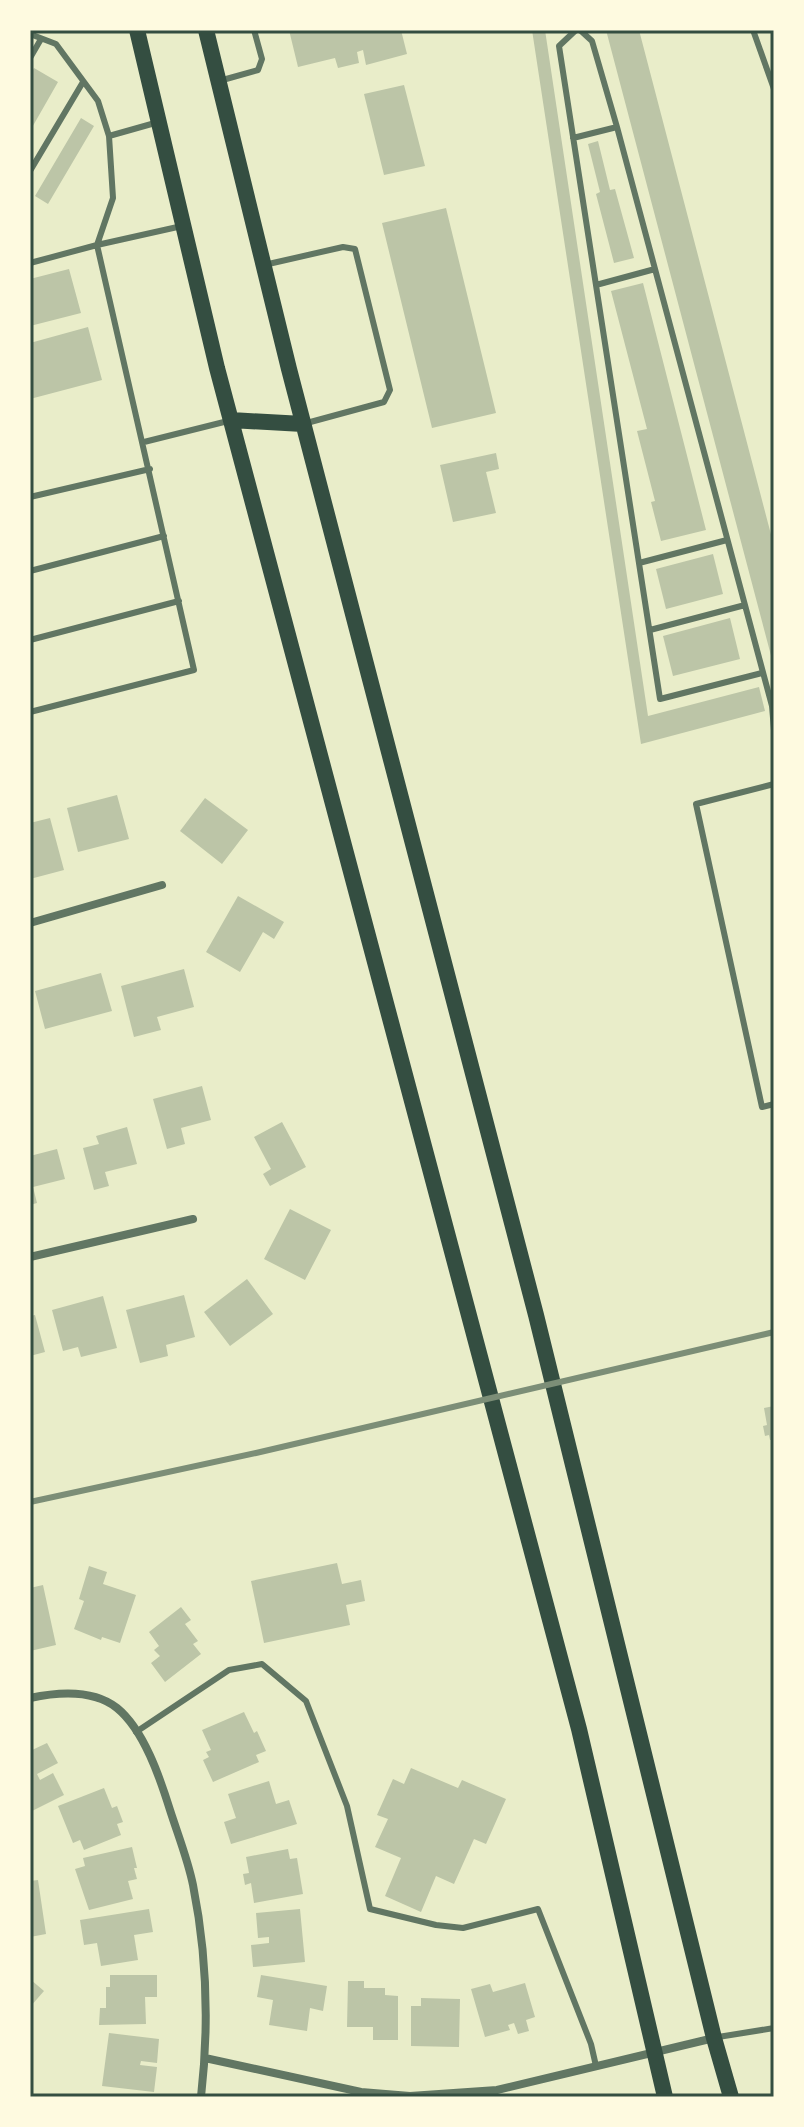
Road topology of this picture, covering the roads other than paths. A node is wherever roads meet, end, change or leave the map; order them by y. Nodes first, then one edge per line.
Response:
1 (137, 30) edge
2 (206, 30) edge
3 (254, 30) edge
4 (578, 30) edge
5 (753, 30) edge
6 (30, 34) edge
7 (41, 39) junction
8 (30, 58) edge
9 (219, 81) junction
10 (83, 82) junction
11 (774, 89) edge
12 (159, 122) junction
13 (617, 127) junction
14 (109, 136) junction
15 (573, 138) junction
16 (30, 171) edge
17 (184, 226) junction
18 (97, 245) junction
19 (30, 263) edge
20 (264, 265) junction
21 (655, 269) junction
22 (596, 285) junction
23 (231, 420) junction
24 (303, 424) junction
25 (144, 442) junction
26 (150, 469) junction
27 (30, 497) edge
28 (164, 536) junction
29 (727, 540) junction
30 (639, 563) junction
31 (30, 571) edge
32 (179, 601) junction
33 (745, 605) junction
34 (650, 630) junction
35 (30, 640) edge
36 (762, 673) junction
37 (30, 712) edge
38 (774, 730) edge
39 (774, 784) edge
40 (162, 885) dead end
41 (30, 923) edge
42 (774, 1104) edge
43 (193, 1219) dead end
44 (30, 1257) edge
45 (30, 1698) edge
46 (136, 1732) junction
47 (774, 2028) edge
48 (714, 2038) junction
49 (654, 2052) junction
50 (205, 2058) junction
51 (596, 2066) junction
52 (201, 2097) edge
53 (665, 2097) edge
54 (731, 2097) edge

1 - 12 main road
2 - 9 main road
3 - 9 lane
4 - 13 lane
4 - 15 lane
5 - 11 lane
6 - 7 lane
7 - 8 lane
7 - 10 lane
9 - 20 main road
10 - 14 lane
10 - 16 lane
12 - 14 lane
12 - 17 main road
13 - 15 lane
13 - 21 lane
14 - 18 lane
15 - 22 lane
17 - 18 lane
17 - 23 main road
18 - 19 lane
18 - 25 lane
20 - 24 main road
20 - 24 lane
21 - 22 lane
21 - 29 lane
22 - 30 lane
23 - 24 main road
23 - 25 lane
23 - 49 main road
24 - 48 main road
25 - 26 lane
26 - 27 lane
26 - 28 lane
28 - 31 lane
28 - 32 lane
29 - 30 lane
29 - 33 lane
30 - 34 lane
32 - 35 lane
32 - 37 lane
33 - 34 lane
33 - 36 lane
34 - 36 lane
36 - 38 lane
39 - 42 lane
40 - 41 street
43 - 44 street
45 - 46 street
46 - 50 street
46 - 51 lane
47 - 48 lane
48 - 49 street
48 - 54 main road
49 - 51 street
49 - 53 main road
50 - 51 street
50 - 52 street

